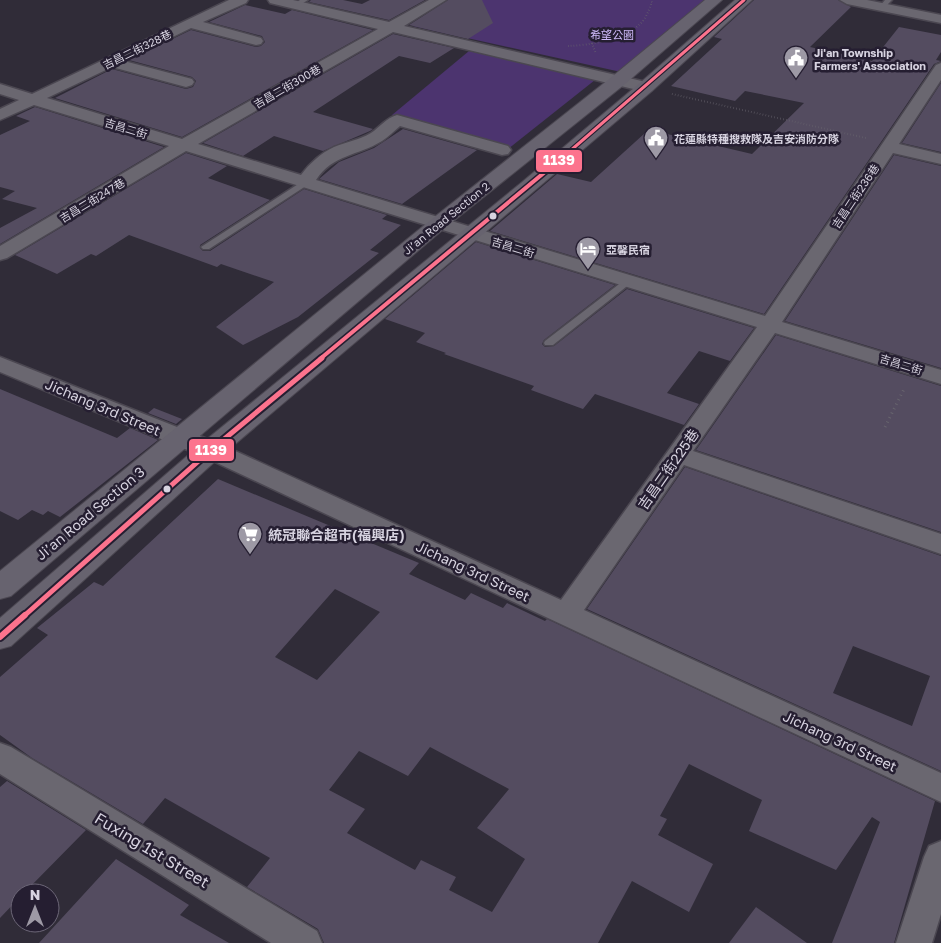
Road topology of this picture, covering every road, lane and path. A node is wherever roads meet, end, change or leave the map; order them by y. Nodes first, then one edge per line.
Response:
1 (241, 0) edge
2 (275, 0) edge
3 (439, 0) edge
4 (650, 0) edge
5 (714, 0) edge
6 (744, 0) edge
7 (847, 0) edge
8 (301, 2) edge
9 (885, 4) edge
10 (941, 19) edge
11 (189, 23) junction
12 (391, 28) junction
13 (256, 41) dead end
14 (560, 45) dead end
15 (111, 62) junction
16 (941, 68) edge
17 (619, 80) junction
18 (186, 82) dead end
19 (646, 87) junction
20 (0, 89) edge
21 (34, 99) junction
22 (0, 115) edge
23 (880, 143) junction
24 (184, 145) junction
25 (502, 150) dead end
26 (941, 159) edge
27 (306, 182) junction
28 (439, 223) junction
29 (472, 234) junction
30 (206, 247) dead end
31 (0, 254) edge
32 (626, 281) junction
33 (770, 324) junction
34 (550, 344) dead end
35 (0, 364) edge
36 (915, 368) junction
37 (941, 377) edge
38 (885, 427) dead end
39 (180, 438) junction
40 (211, 450) junction
41 (678, 454) junction
42 (941, 544) edge
43 (0, 588) edge
44 (566, 614) junction
45 (0, 636) edge
46 (0, 757) edge
47 (941, 788) edge
48 (941, 857) edge
49 (304, 943) edge
50 (914, 943) edge

1 - 11 street, 吉昌二街328巷
2 - 8 street
3 - 12 street, 吉昌二街300巷
4 - 14 path
5 - 17 main road, Ji’an Road Section 2
6 - 19 main road
7 - 9 street
8 - 12 street
9 - 10 street
11 - 13 street
11 - 15 street, 吉昌二街328巷
12 - 17 street
12 - 24 street, 吉昌二街300巷
15 - 18 street
15 - 21 street, 吉昌二街328巷
16 - 23 street, 吉昌二街236巷
17 - 19 street
17 - 28 main road, Ji’an Road Section 2
19 - 23 path
19 - 29 main road
20 - 21 street, 吉昌二街
21 - 22 street, 吉昌二街328巷
21 - 24 street, 吉昌二街
23 - 26 street
23 - 33 street, 吉昌二街236巷
24 - 27 street, 吉昌二街
24 - 31 street, 吉昌二街247巷
25 - 27 street
27 - 28 street, 吉昌二街
27 - 30 lane
28 - 29 street, 吉昌二街
28 - 39 main road, Ji’an Road Section 2
29 - 32 street, 吉昌二街
29 - 40 main road
32 - 33 street, 吉昌二街
32 - 34 lane
33 - 36 street, 吉昌二街
33 - 41 street, 吉昌二街225巷
35 - 39 street, Jichang 3rd Street
36 - 37 street, 吉昌二街
36 - 38 path
39 - 40 street, Jichang 3rd Street
39 - 43 main road, Ji’an Road Section 3
40 - 44 street, Jichang 3rd Street
40 - 45 main road
41 - 42 street
41 - 44 street, 吉昌二街225巷
44 - 47 street, Jichang 3rd Street
46 - 49 street, Fuxing 1st Street
48 - 50 street

